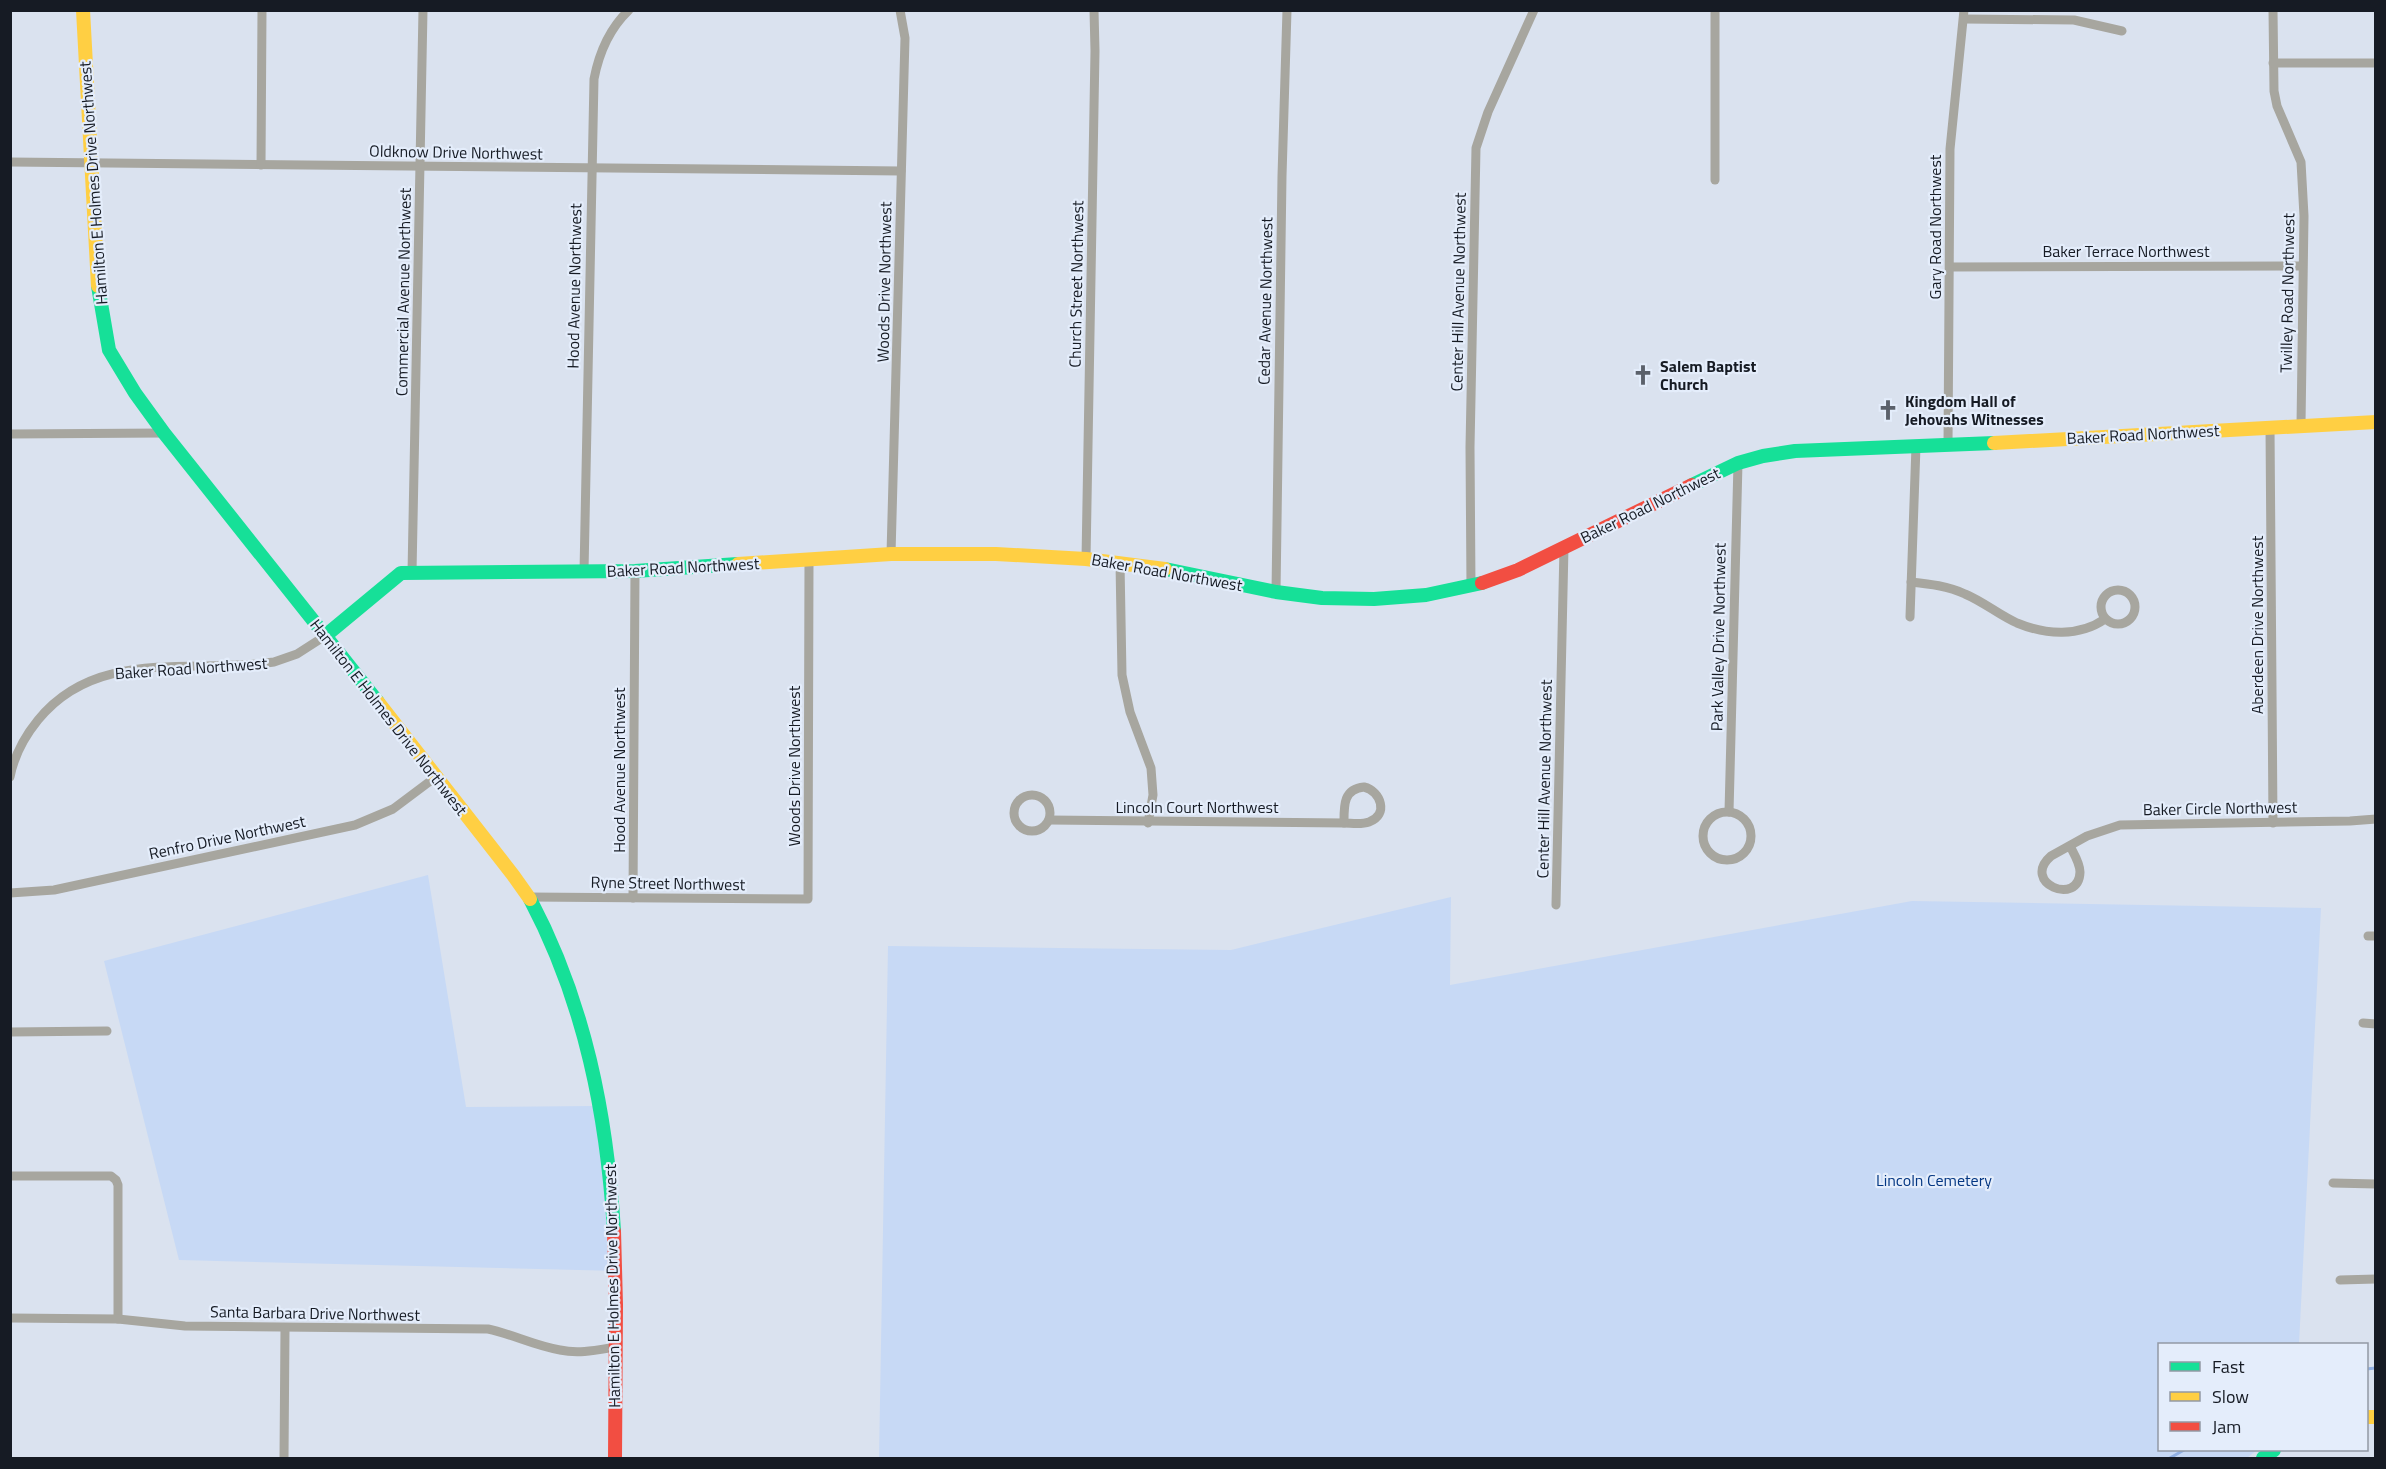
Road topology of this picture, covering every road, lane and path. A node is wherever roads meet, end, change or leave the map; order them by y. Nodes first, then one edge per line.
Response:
1 (83, 10) edge
2 (262, 10) edge
3 (423, 10) edge
4 (629, 10) edge
5 (900, 10) edge
6 (1094, 10) edge
7 (1287, 10) edge
8 (1534, 10) edge
9 (1714, 10) edge
10 (2273, 10) edge
11 (1964, 15) edge
12 (2122, 31) dead end
13 (2273, 63) junction
14 (2376, 63) edge
15 (10, 162) edge
16 (89, 163) junction
17 (261, 165) junction
18 (420, 166) junction
19 (591, 168) junction
20 (902, 171) junction
21 (1715, 180) dead end
22 (2302, 266) junction
23 (1950, 267) junction
24 (2376, 422) edge
25 (2301, 425) junction
26 (2270, 427) junction
27 (164, 433) junction
28 (10, 434) edge
29 (1948, 445) junction
30 (1916, 446) junction
31 (1738, 463) junction
32 (1564, 547) junction
33 (891, 554) junction
34 (1086, 559) junction
35 (809, 560) junction
36 (1120, 563) junction
37 (635, 571) junction
38 (584, 572) junction
39 (412, 573) junction
40 (1911, 582) junction
41 (1471, 586) junction
42 (1276, 592) junction
43 (1910, 617) dead end
44 (2105, 619) dead end
45 (325, 636) junction
46 (437, 776) junction
47 (10, 777) edge
48 (1729, 812) junction
49 (2376, 819) edge
50 (1049, 820) dead end
51 (1148, 823) junction
52 (1344, 823) junction
53 (2274, 823) junction
54 (2070, 846) junction
55 (10, 893) edge
56 (528, 897) junction
57 (633, 897) junction
58 (808, 900) joint
59 (1556, 904) dead end
60 (2363, 1023) dead end
61 (2376, 1024) edge
62 (107, 1031) dead end
63 (10, 1032) edge
64 (10, 1176) edge
65 (2333, 1183) dead end
66 (2376, 1184) edge
67 (2376, 1279) edge
68 (2340, 1280) dead end
69 (10, 1318) edge
70 (118, 1319) junction
71 (285, 1328) junction
72 (616, 1347) junction
73 (284, 1458) edge
74 (615, 1458) edge

1 - 16 street, Hamilton E Holmes Drive Northwest
2 - 17 street
3 - 18 street, Commercial Avenue Northwest
4 - 19 street, Hood Avenue Northwest
5 - 20 street, Woods Drive Northwest
6 - 34 street, Church Street Northwest
7 - 42 street, Cedar Avenue Northwest
8 - 41 street, Center Hill Avenue Northwest
9 - 21 street
10 - 13 street
11 - 12 street
11 - 23 street, Gary Road Northwest
13 - 14 street
13 - 22 street, Twilley Road Northwest
15 - 16 street, Oldknow Drive Northwest
16 - 17 street, Oldknow Drive Northwest
16 - 27 street, Hamilton E Holmes Drive Northwest
17 - 18 street, Oldknow Drive Northwest
18 - 19 street, Oldknow Drive Northwest
18 - 39 street, Commercial Avenue Northwest
19 - 20 street, Oldknow Drive Northwest
19 - 38 street, Hood Avenue Northwest
20 - 33 street, Woods Drive Northwest
22 - 23 street, Baker Terrace Northwest
22 - 25 street, Twilley Road Northwest
23 - 29 street, Gary Road Northwest
24 - 25 street, Baker Road Northwest
25 - 26 street, Baker Road Northwest
26 - 29 street, Baker Road Northwest
26 - 53 street, Aberdeen Drive Northwest
27 - 28 street
27 - 45 street, Hamilton E Holmes Drive Northwest
29 - 30 street, Baker Road Northwest
30 - 31 street, Baker Road Northwest
30 - 40 street
31 - 32 street, Baker Road Northwest
31 - 48 street, Park Valley Drive Northwest
32 - 41 street, Baker Road Northwest
32 - 59 street, Center Hill Avenue Northwest
33 - 34 street, Baker Road Northwest
33 - 35 street, Baker Road Northwest
34 - 36 street, Baker Road Northwest
35 - 37 street, Baker Road Northwest
35 - 58 street, Woods Drive Northwest
36 - 42 street, Baker Road Northwest
36 - 51 street
37 - 38 street, Baker Road Northwest
37 - 57 street, Hood Avenue Northwest
38 - 39 street, Baker Road Northwest
39 - 45 street, Baker Road Northwest
40 - 43 street
40 - 44 street
41 - 42 street, Baker Road Northwest
45 - 46 street, Hamilton E Holmes Drive Northwest
45 - 47 street, Baker Road Northwest
46 - 55 street, Renfro Drive Northwest
46 - 56 street, Hamilton E Holmes Drive Northwest
48 - 48 street
49 - 53 street, Baker Circle Northwest
50 - 51 street, Lincoln Court Northwest
51 - 52 street, Lincoln Court Northwest
52 - 52 street
53 - 54 street, Baker Circle Northwest
54 - 54 street
56 - 57 street, Ryne Street Northwest
56 - 72 street, Hamilton E Holmes Drive Northwest
57 - 58 street, Ryne Street Northwest
60 - 61 street
62 - 63 street
64 - 70 street
65 - 66 street
67 - 68 street
69 - 70 street, Santa Barbara Drive Northwest
70 - 71 street, Santa Barbara Drive Northwest
71 - 72 street, Santa Barbara Drive Northwest
71 - 73 street
72 - 74 street, Hamilton E Holmes Drive Northwest

